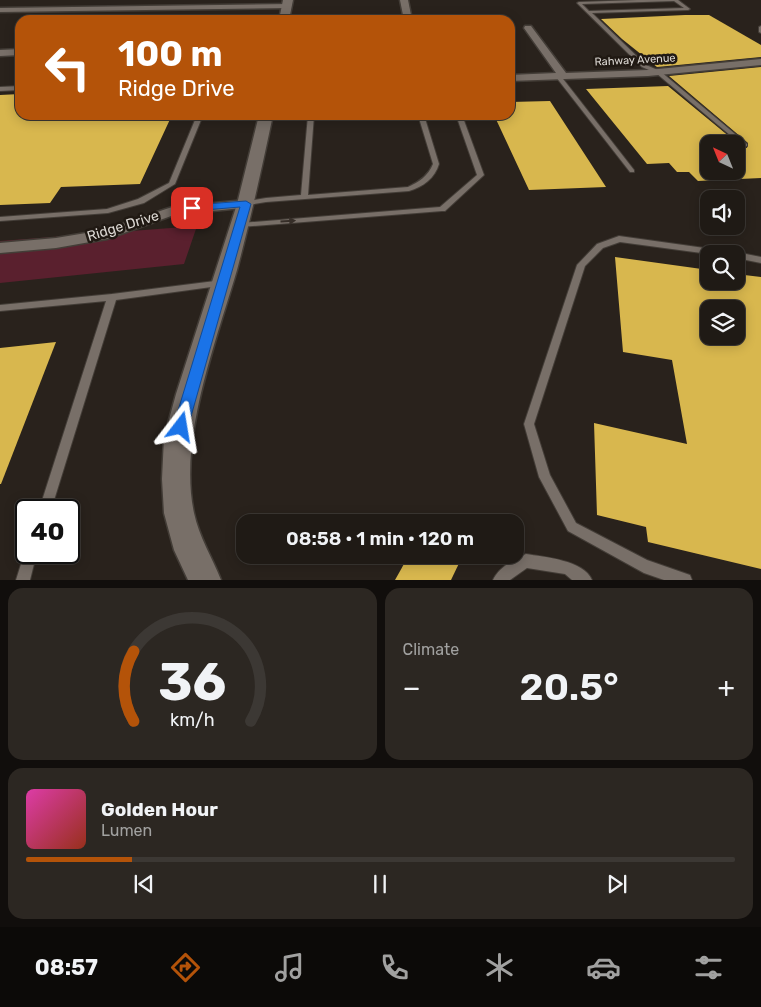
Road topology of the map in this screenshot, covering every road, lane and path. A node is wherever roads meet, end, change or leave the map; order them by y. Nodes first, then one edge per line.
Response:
1 (404, 0) edge
2 (288, 3) edge
3 (0, 10) edge
4 (589, 12) junction
5 (407, 15) edge
6 (761, 27) edge
7 (528, 28) dead end
8 (761, 32) edge
9 (15, 52) edge
10 (0, 53) edge
11 (761, 62) edge
12 (658, 72) junction
13 (561, 76) junction
14 (515, 78) edge
15 (15, 88) edge
16 (0, 89) edge
17 (198, 120) edge
18 (265, 120) edge
19 (311, 120) edge
20 (423, 120) edge
21 (461, 120) edge
22 (733, 135) edge
23 (632, 171) dead end
24 (304, 197) junction
25 (246, 204) junction
26 (0, 219) edge
27 (240, 225) junction
28 (0, 248) edge
29 (700, 250) edge
30 (745, 257) edge
31 (761, 260) edge
32 (223, 283) junction
33 (112, 297) junction
34 (0, 308) edge
35 (48, 499) edge
36 (28, 564) edge
37 (196, 576) edge
38 (23, 580) edge
39 (500, 580) edge
40 (585, 580) edge
41 (684, 580) edge

1 - 5 street
2 - 3 street
4 - 4 lane
4 - 12 lane
6 - 8 lane
7 - 13 street
9 - 10 street
11 - 12 street, Rahway Avenue
12 - 13 street, Rahway Avenue
12 - 22 lane
13 - 14 street, Rahway Avenue
13 - 23 lane
15 - 16 lane
17 - 26 lane
18 - 25 street
19 - 24 lane
20 - 24 lane
27 -> 21 lane
24 - 25 lane
25 - 27 street
25 - 28 street, Ridge Drive
27 - 32 street
29 - 41 lane
30 - 31 lane
32 - 33 lane
32 - 37 street
33 - 34 lane
33 - 35 lane
36 - 38 lane
39 - 40 lane

